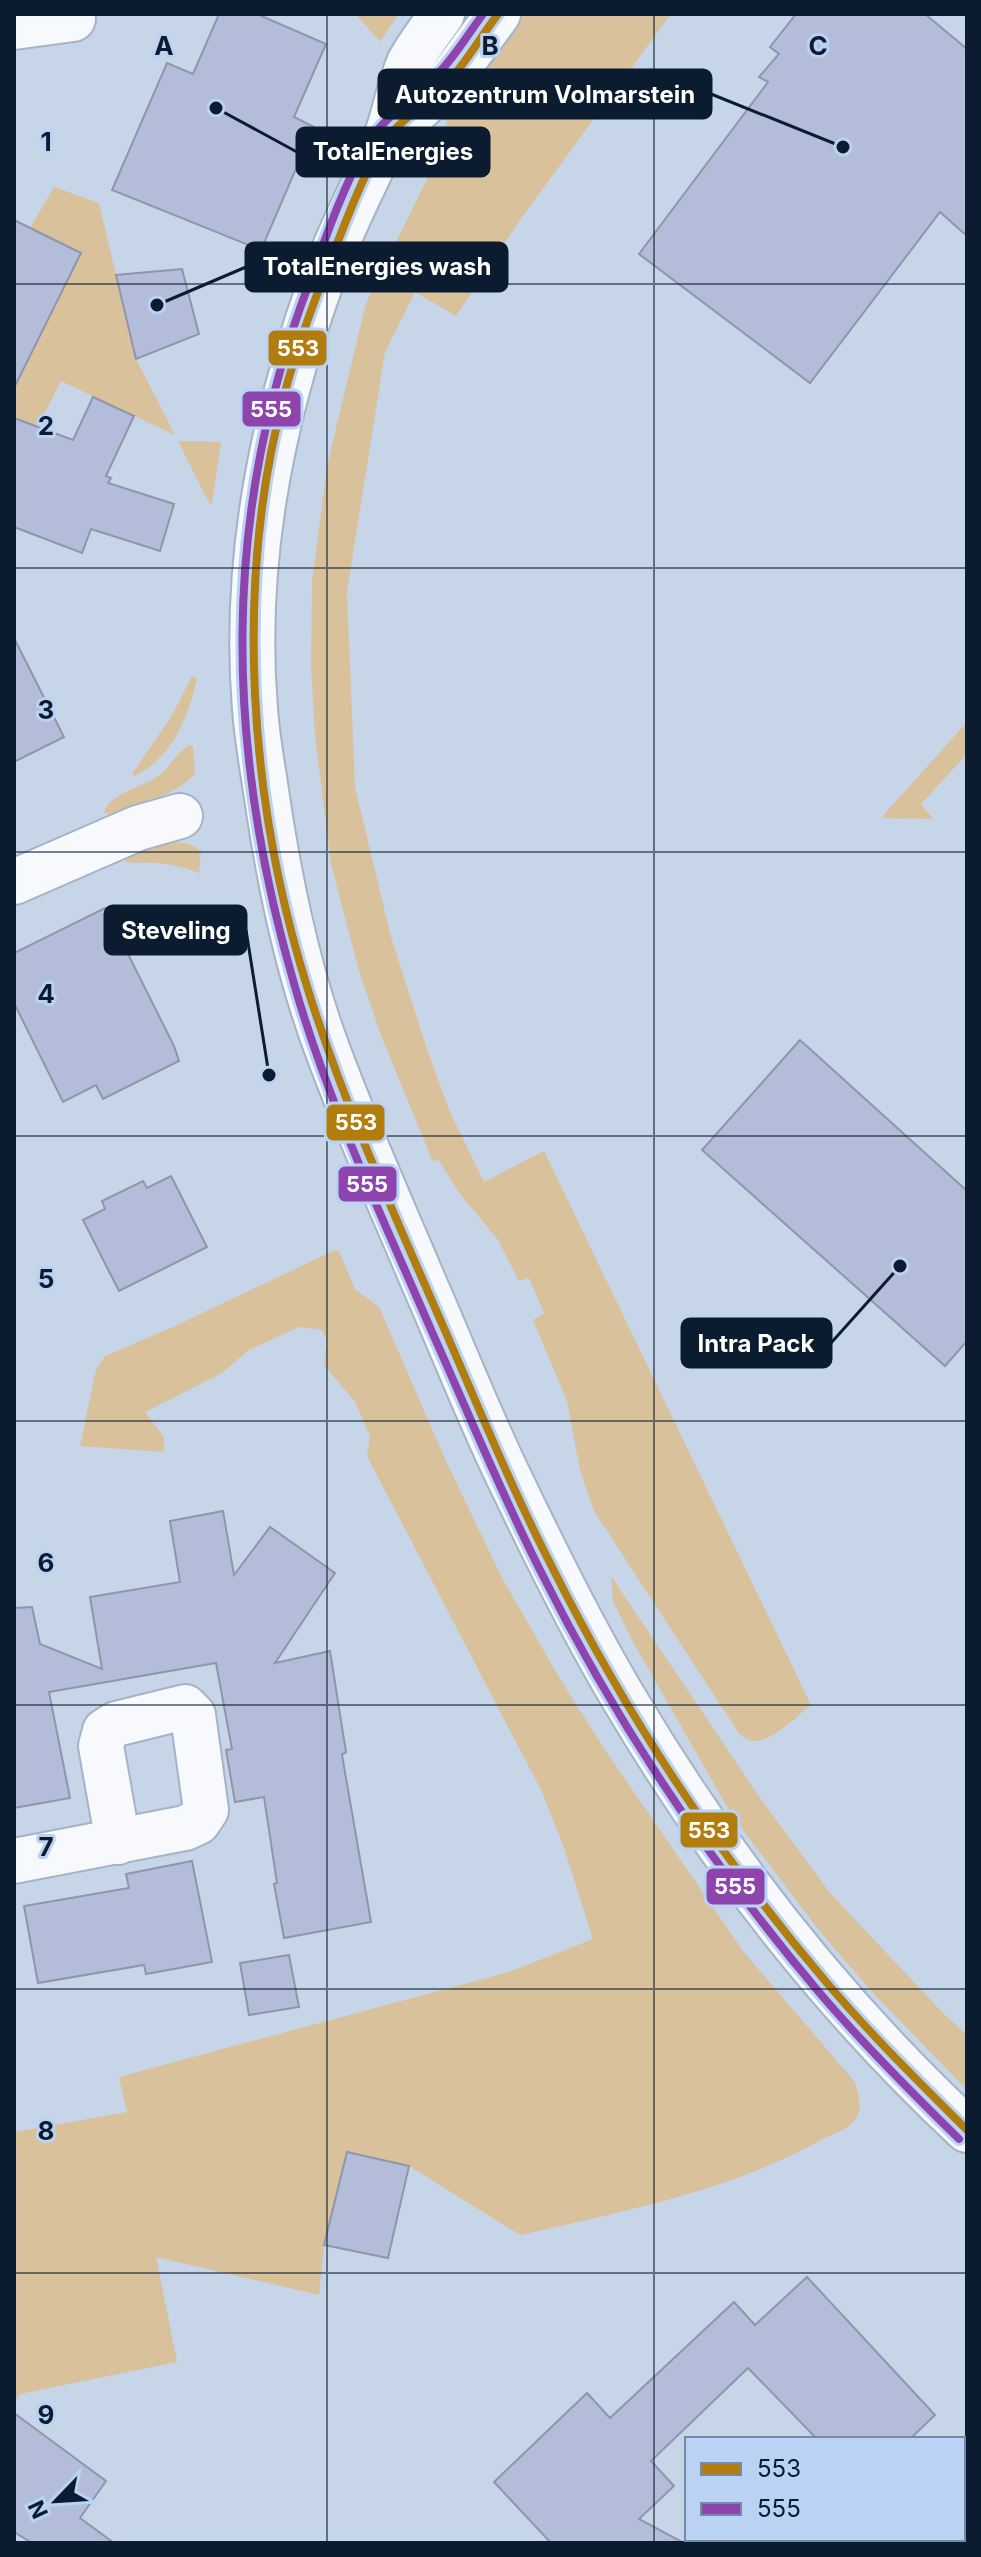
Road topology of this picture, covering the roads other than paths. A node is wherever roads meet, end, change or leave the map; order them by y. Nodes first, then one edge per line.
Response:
1 (442, 14) edge
2 (498, 14) edge
3 (73, 19) dead end
4 (14, 27) edge
5 (386, 137) junction
6 (180, 816) dead end
7 (14, 882) edge
8 (118, 1842) dead end
9 (14, 1861) edge
10 (967, 2130) edge

1 - 5 main road
2 - 5 main road
3 - 4 main road
5 - 10 main road
6 - 7 main road
8 - 9 main road

